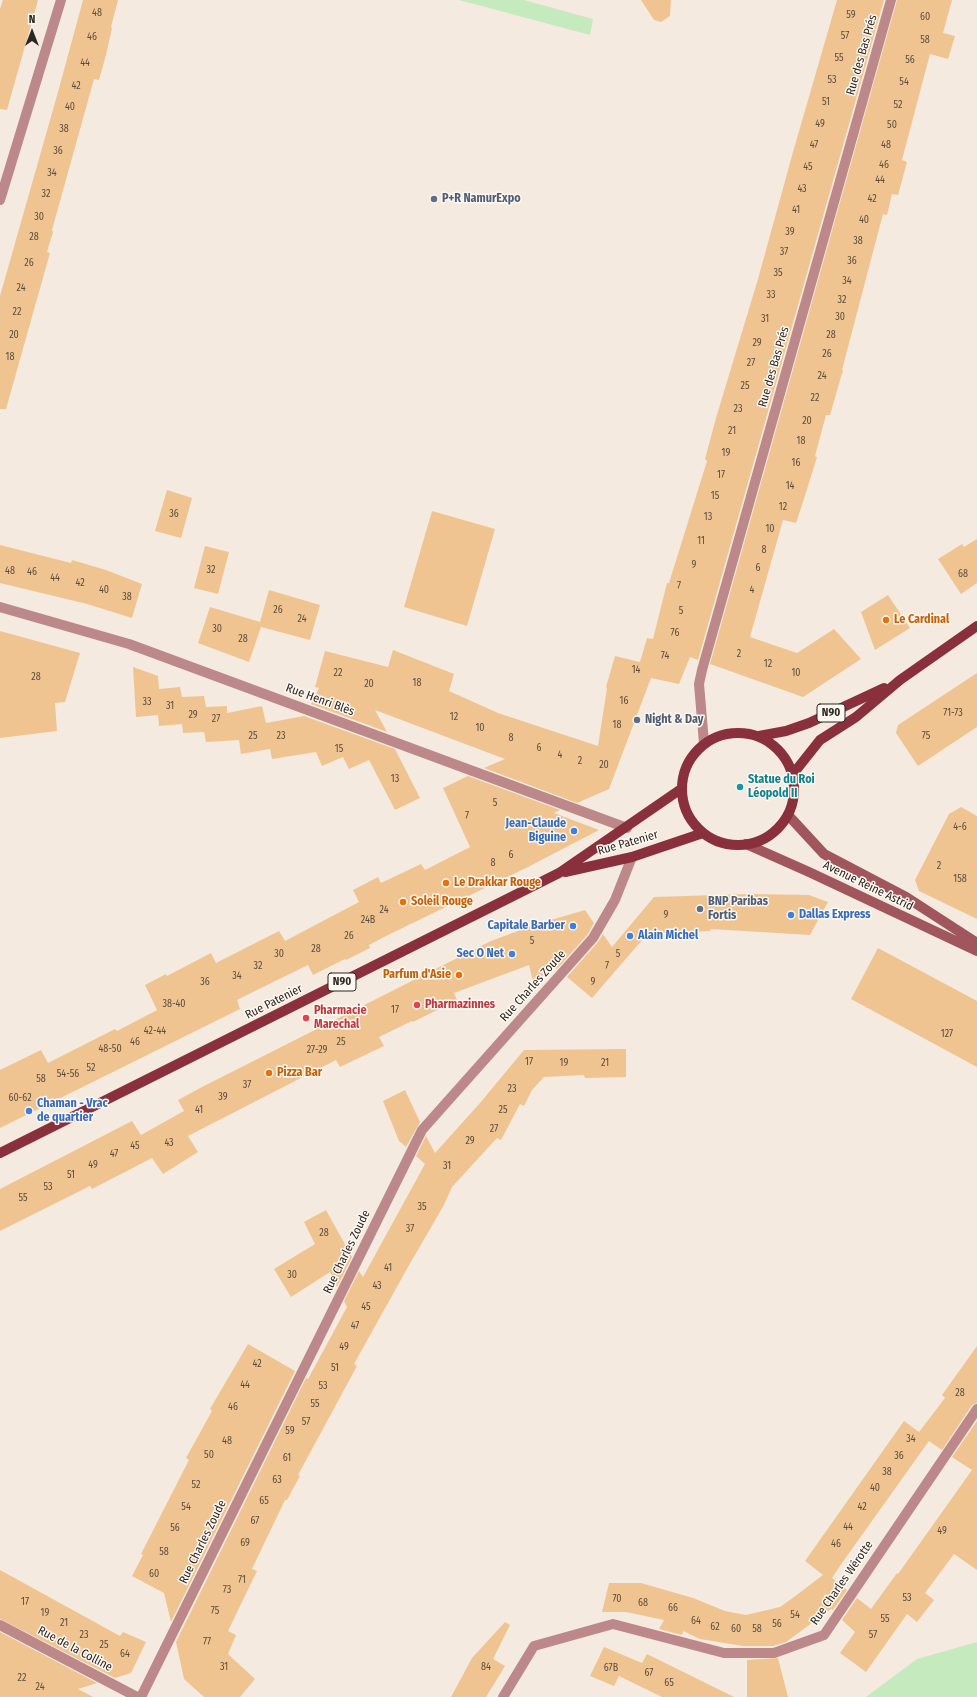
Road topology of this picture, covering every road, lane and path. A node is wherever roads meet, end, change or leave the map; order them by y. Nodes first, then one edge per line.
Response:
1 (62, 0) edge
2 (891, 0) edge
3 (0, 200) edge
4 (0, 607) edge
5 (977, 626) edge
6 (900, 680) junction
7 (759, 736) junction
8 (704, 743) junction
9 (793, 774) junction
10 (681, 789) junction
11 (788, 815) junction
12 (627, 828) junction
13 (703, 833) junction
14 (746, 844) junction
15 (632, 857) junction
16 (558, 873) junction
17 (977, 943) edge
18 (977, 951) edge
19 (0, 1153) edge
20 (977, 1409) edge
21 (0, 1625) edge
22 (137, 1697) edge
23 (141, 1697) edge
24 (503, 1697) edge

1 - 3 street
2 - 8 street, Rue des Bas Prés
4 - 12 street, Rue Henri Blès
5 - 6 main road, N90
6 - 7 main road, N90
6 - 9 main road, N90
7 - 8 main road, N90
7 - 9 main road, N90
8 - 10 main road, N90
9 - 11 main road, N90
10 - 12 main road, Rue Patenier / N90
10 - 13 main road, N90
11 - 14 main road, N90
11 - 17 main road, Avenue Reine Astrid
12 - 16 main road, Rue Patenier / N90
13 - 14 main road, N90
13 - 15 main road, Rue Patenier / N90
14 - 18 main road, Avenue Reine Astrid
15 - 16 main road, Rue Patenier / N90
15 - 23 street, Rue Charles Zoude
16 - 19 main road, Rue Patenier / N90
20 - 24 street, Rue Charles Wérotte
21 - 22 street, Rue de la Colline

